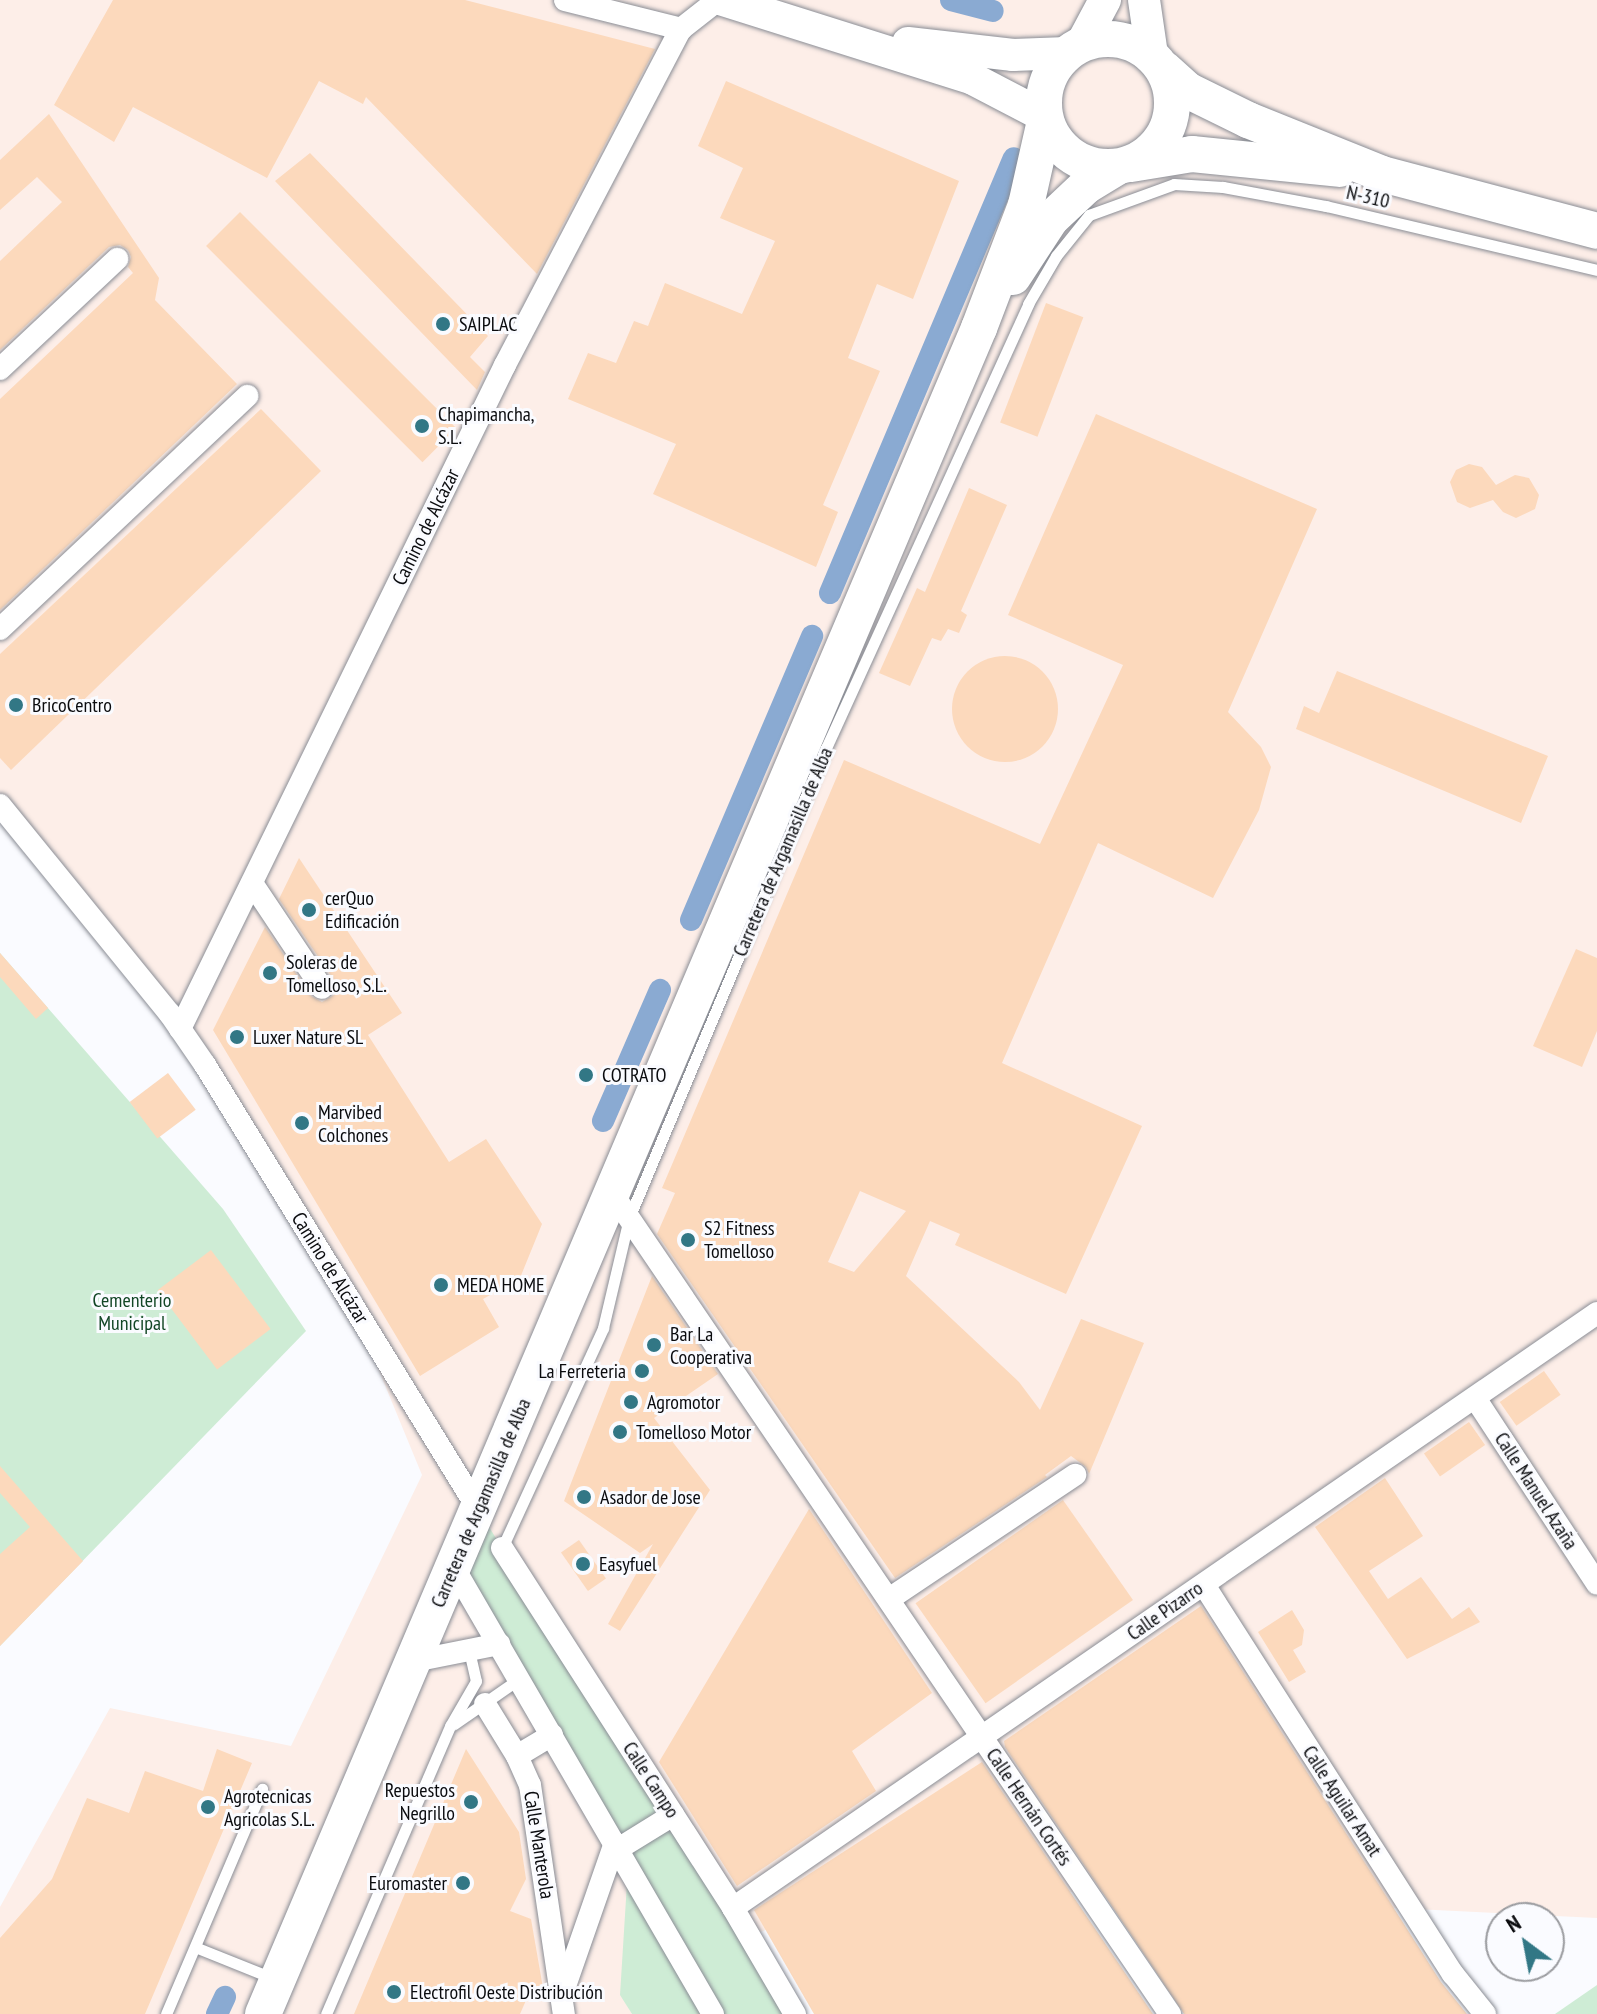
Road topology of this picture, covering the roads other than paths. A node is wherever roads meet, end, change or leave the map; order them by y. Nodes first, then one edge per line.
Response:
1 (565, 0) edge
2 (720, 0) edge
3 (1105, 0) edge
4 (1144, 0) edge
5 (681, 29) junction
6 (830, 32) junction
7 (1074, 48) junction
8 (1158, 62) junction
9 (1045, 118) junction
10 (1382, 174) junction
11 (1126, 177) junction
12 (1597, 231) edge
13 (117, 259) dead end
14 (1597, 270) edge
15 (979, 328) junction
16 (0, 369) edge
17 (247, 396) dead end
18 (0, 629) edge
19 (0, 805) edge
20 (252, 883) junction
21 (322, 988) dead end
22 (180, 1029) junction
23 (621, 1206) junction
24 (1597, 1313) edge
25 (1475, 1398) junction
26 (1075, 1475) dead end
27 (478, 1509) junction
28 (502, 1548) joint
29 (454, 1568) junction
30 (1597, 1584) edge
31 (1204, 1585) junction
32 (889, 1599) junction
33 (499, 1644) junction
34 (469, 1650) junction
35 (414, 1661) junction
36 (519, 1679) junction
37 (485, 1704) junction
38 (450, 1726) junction
39 (552, 1735) junction
40 (983, 1738) junction
41 (517, 1756) junction
42 (262, 1789) dead end
43 (673, 1815) junction
44 (617, 1846) junction
45 (733, 1908) junction
46 (195, 1947) junction
47 (277, 1980) junction
48 (563, 2005) edge
49 (166, 2014) edge
50 (263, 2014) edge
51 (326, 2014) edge
52 (713, 2014) edge
53 (795, 2014) edge
54 (1170, 2014) edge
55 (1485, 2014) edge

1 - 5 street
2 - 5 street
2 - 6 main road
3 - 7 main road
4 - 8 main road
5 - 20 street, Camino de Alcázar
6 - 7 main road
6 - 9 main road
7 - 8 highway
7 - 9 highway
8 - 10 highway
8 - 11 highway
9 - 11 highway
9 - 15 highway
10 - 11 highway
10 - 12 highway
11 - 14 lane, N-310
11 - 15 highway
11 - 23 lane, Carretera de Argamasilla de Alba
13 - 16 street
15 - 23 highway, Carretera de Argamasilla de Alba
17 - 18 street
19 - 22 street, Camino de Alcázar
20 - 21 street
20 - 22 street, Camino de Alcázar
22 - 27 street, Camino de Alcázar
23 - 27 highway, Carretera de Argamasilla de Alba
23 - 28 lane, Carretera de Argamasilla de Alba
23 - 32 street, Calle Hernán Cortés
24 - 25 street, Calle Pizarro
25 - 30 street, Calle Manuel Azaña
25 - 31 street, Calle Pizarro
26 - 32 street
27 - 29 highway, Carretera de Argamasilla de Alba
28 - 43 street, Calle Campo
29 - 33 street
29 - 35 highway, Carretera de Argamasilla de Alba
31 - 40 street, Calle Pizarro
31 - 55 street, Calle Aguilar Amat
32 - 40 street, Calle Hernán Cortés
33 - 34 street
33 - 36 street
34 - 35 street
34 - 38 lane
35 - 47 highway, Carretera de Argamasilla de Alba
36 - 37 lane
36 - 39 street
37 - 38 lane
37 - 41 street, Calle Manterola
38 - 51 lane
39 - 41 street
39 - 44 street
40 - 45 street, Calle Pizarro
40 - 54 street, Calle Hernán Cortés
41 - 48 street, Calle Manterola
42 - 46 lane
43 - 44 street
43 - 45 street, Calle Campo
44 - 48 street, Calle Manterola
44 - 52 street
45 - 53 street, Calle Campo
46 - 47 lane
46 - 49 lane
47 - 50 highway, Carretera de Argamasilla de Alba

